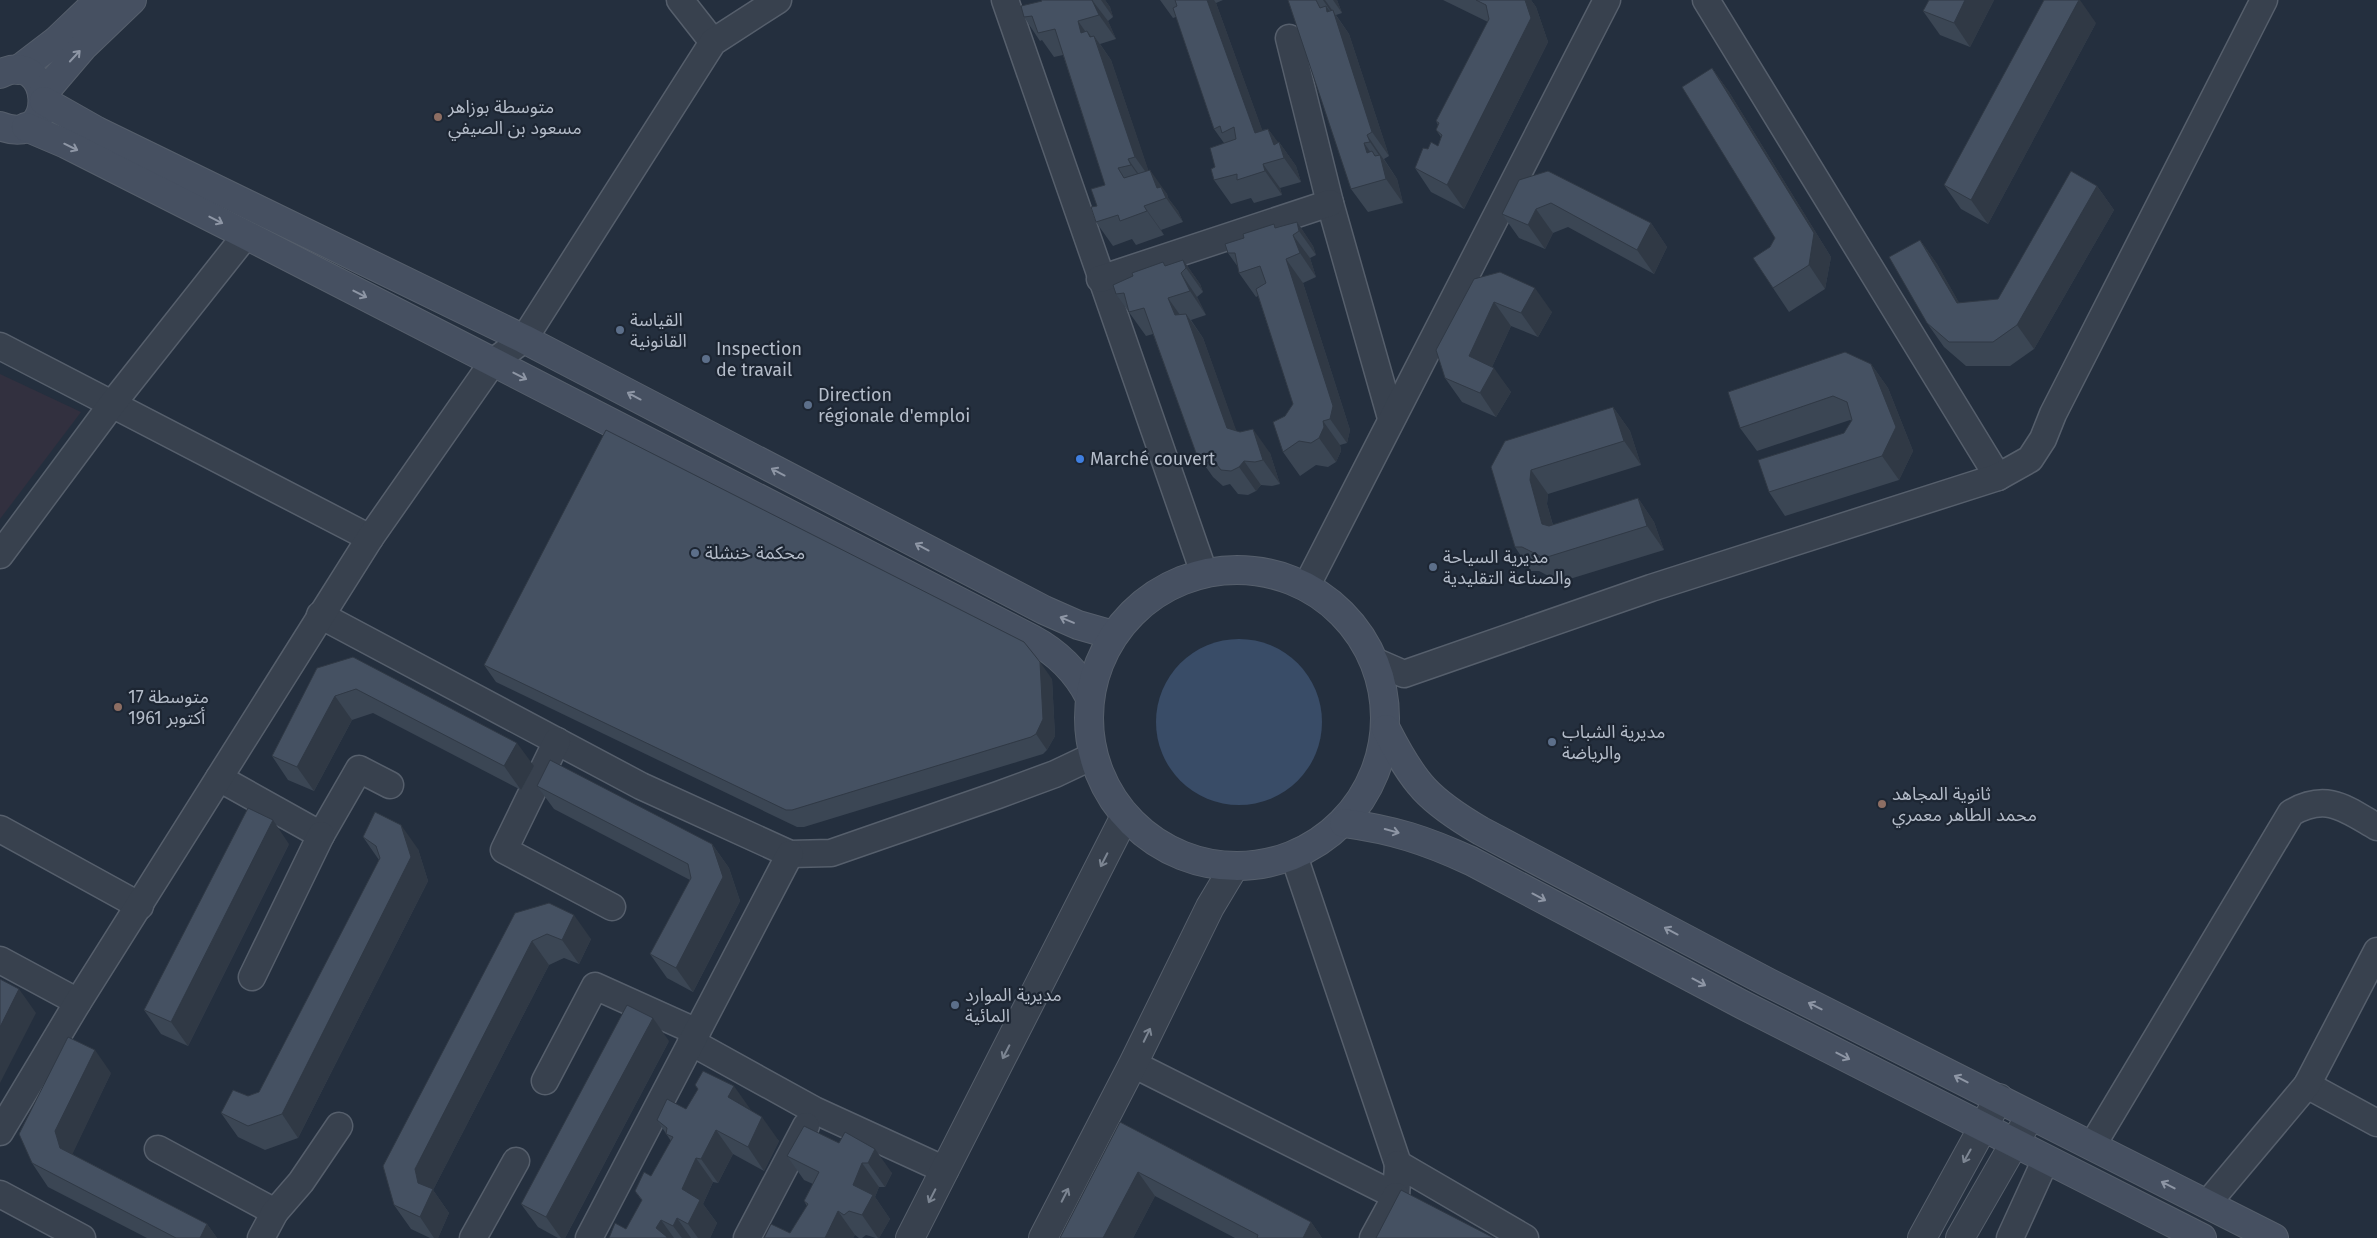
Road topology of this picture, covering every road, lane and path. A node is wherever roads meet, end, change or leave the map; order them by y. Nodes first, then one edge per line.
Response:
1 (99, 0) edge
2 (132, 0) edge
3 (680, 0) edge
4 (778, 0) edge
5 (1005, 0) edge
6 (1607, 0) edge
7 (1706, 0) edge
8 (2264, 0) edge
9 (1289, 38) edge
10 (714, 42) junction
11 (9, 72) edge
12 (44, 97) junction
13 (8, 129) edge
14 (1330, 204) junction
15 (246, 235) junction
16 (1100, 279) junction
17 (524, 339) junction
18 (0, 346) edge
19 (493, 362) junction
20 (113, 403) junction
21 (1391, 418) junction
22 (1998, 477) junction
23 (370, 538) junction
24 (0, 555) edge
25 (1204, 573) junction
26 (1306, 587) junction
27 (320, 615) junction
28 (1113, 635) junction
29 (1374, 661) junction
30 (1089, 696) junction
31 (1386, 729) junction
32 (557, 741) junction
33 (1093, 756) junction
34 (219, 778) junction
35 (390, 785) dead end
36 (1125, 816) junction
37 (1344, 823) junction
38 (2377, 827) edge
39 (0, 829) edge
40 (321, 835) junction
41 (790, 854) junction
42 (1294, 856) junction
43 (1234, 867) junction
44 (140, 906) junction
45 (612, 907) dead end
46 (2377, 952) edge
47 (0, 960) edge
48 (252, 977) dead end
49 (2370, 986) edge
50 (78, 1002) junction
51 (694, 1037) junction
52 (1133, 1064) junction
53 (545, 1081) dead end
54 (2307, 1085) junction
55 (1999, 1098) junction
56 (814, 1110) junction
57 (2030, 1116) junction
58 (2377, 1123) edge
59 (339, 1126) dead end
60 (1983, 1127) junction
61 (0, 1132) edge
62 (2014, 1143) junction
63 (2092, 1146) junction
64 (158, 1149) dead end
65 (2046, 1159) junction
66 (516, 1161) dead end
67 (1398, 1164) junction
68 (945, 1170) junction
69 (0, 1194) edge
70 (1396, 1196) junction
71 (2207, 1204) junction
72 (275, 1212) junction
73 (482, 1235) edge
74 (82, 1238) edge
75 (260, 1238) edge
76 (589, 1238) edge
77 (747, 1238) edge
78 (910, 1238) edge
79 (1043, 1238) edge
80 (1373, 1238) edge
81 (1526, 1238) edge
82 (1922, 1238) edge
83 (1960, 1238) edge
84 (2010, 1238) edge
85 (2202, 1238) edge
86 (2274, 1238) edge

1 - 11 main road
12 -> 2 main road
3 - 10 street
4 - 10 street
5 - 16 street
6 - 21 street
7 - 22 street
8 - 22 street
9 - 14 street
10 - 17 street
11 - 12 main road
12 - 13 main road
12 - 17 main road
13 -> 15 main road
14 - 16 street
14 - 21 street
15 -> 19 main road
15 - 20 street
16 - 25 street
17 - 19 street
28 -> 17 main road
18 - 20 street
19 - 23 street
19 -> 30 main road
20 - 23 street
20 - 24 street
21 - 26 street
22 - 29 street
23 - 27 street
25 - 26 main road
25 - 28 main road
26 - 29 main road
27 - 32 street
27 - 34 street
28 - 30 main road
29 - 31 main road
30 - 33 main road
31 - 37 main road
55 -> 31 main road
32 - 41 street
32 - 45 street
33 - 36 main road
33 - 41 street
34 - 40 street
34 - 44 street
35 - 40 street
36 - 43 main road
36 -> 68 street
37 - 42 main road
37 -> 60 main road
38 - 63 street
39 - 44 street
40 - 48 street
41 - 51 street
42 - 43 main road
42 - 67 street
52 -> 43 street
44 - 50 street
46 - 49 street
47 - 50 street
49 - 54 street
50 - 61 street
51 - 53 street
51 - 56 street
51 - 76 street
52 - 70 street
79 -> 52 street
54 - 58 street
54 - 71 street
55 - 57 main road
55 - 60 street
56 - 68 street
56 - 77 street
57 - 62 street
57 - 63 main road
59 - 72 street
60 - 62 main road
60 -> 82 street
62 - 65 main road
62 - 83 street
71 -> 63 main road
64 - 72 street
65 - 84 street
65 - 85 main road
66 - 73 street
67 - 70 street
67 - 81 street
68 -> 78 street
69 - 74 street
70 - 80 street
71 - 86 main road
72 - 75 street

